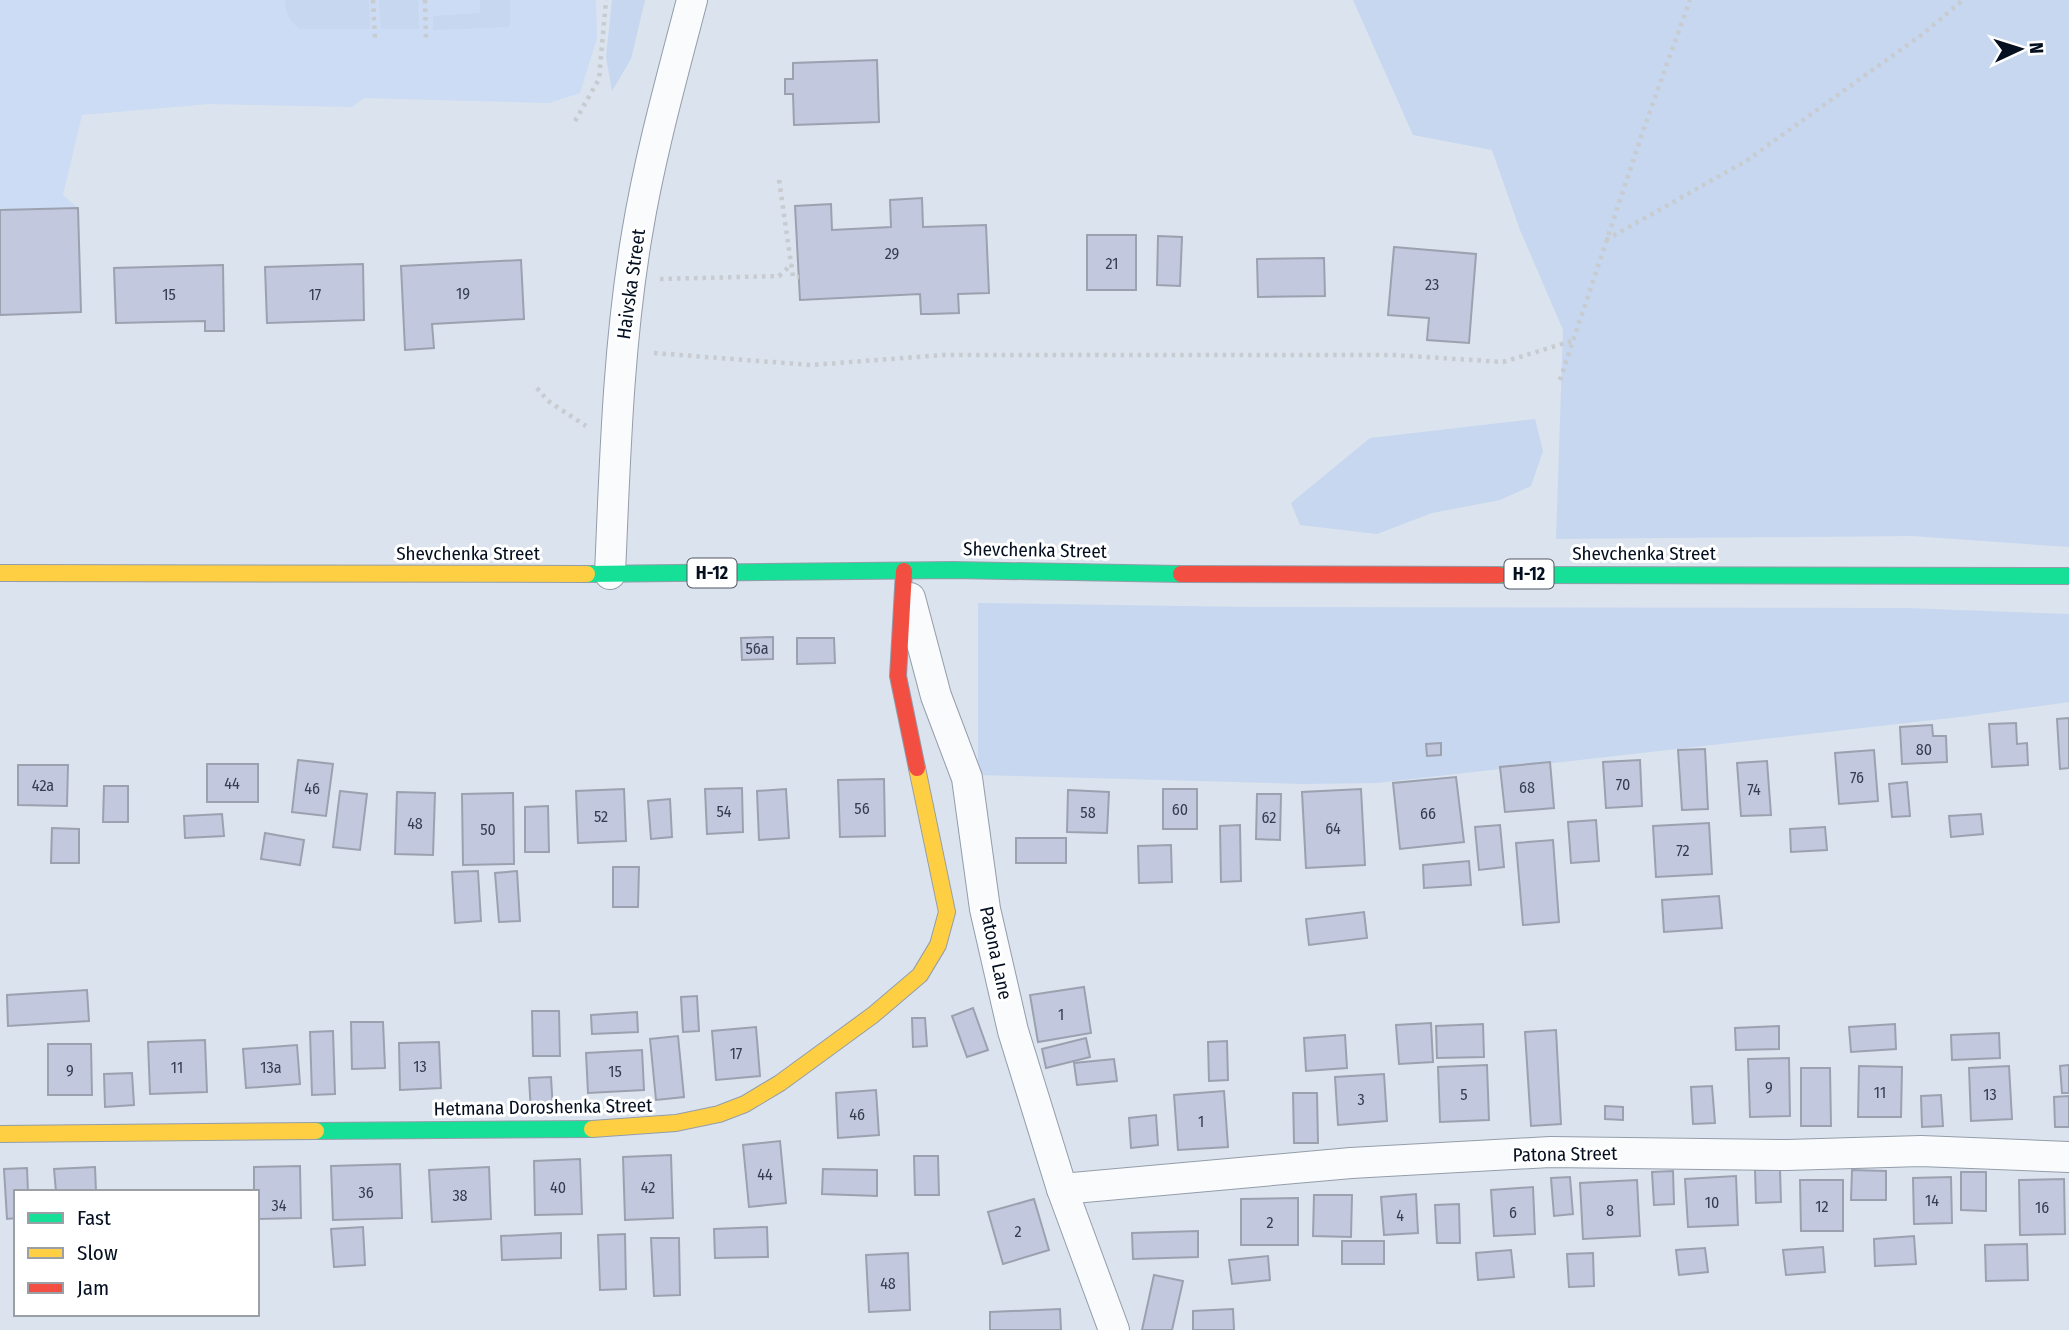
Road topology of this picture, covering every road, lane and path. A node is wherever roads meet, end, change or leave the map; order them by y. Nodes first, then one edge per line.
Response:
1 (373, 0) edge
2 (425, 0) edge
3 (606, 0) edge
4 (692, 0) edge
5 (1690, 0) edge
6 (1963, 0) edge
7 (375, 39) dead end
8 (426, 40) dead end
9 (575, 121) dead end
10 (779, 180) dead end
11 (1606, 240) junction
12 (792, 264) junction
13 (799, 277) dead end
14 (631, 280) junction
15 (1573, 341) junction
16 (621, 352) junction
17 (1560, 380) dead end
18 (537, 388) dead end
19 (616, 443) junction
20 (904, 570) junction
21 (0, 573) edge
22 (610, 574) junction
23 (2069, 576) edge
24 (0, 1134) edge
25 (2069, 1157) edge
26 (1062, 1189) junction
27 (1114, 1330) edge

1 - 7 path
2 - 8 path
3 - 9 path
4 - 14 street, Haivska Street
5 - 11 path
6 - 11 path
10 - 12 path
11 - 15 path
12 - 13 path
12 - 14 path
14 - 16 street, Haivska Street
15 - 16 path
15 - 17 path
16 - 19 street, Haivska Street
18 - 19 path
19 - 22 street, Haivska Street
20 - 22 main road, Shevchenka Street / Н-12
20 - 23 main road, Shevchenka Street / Н-12
20 - 24 main road, Hetmana Doroshenka Street
20 - 26 street, Patona Lane
21 - 22 main road, Shevchenka Street / Н-12
25 - 26 street, Patona Street
26 - 27 street, Patona Lane

